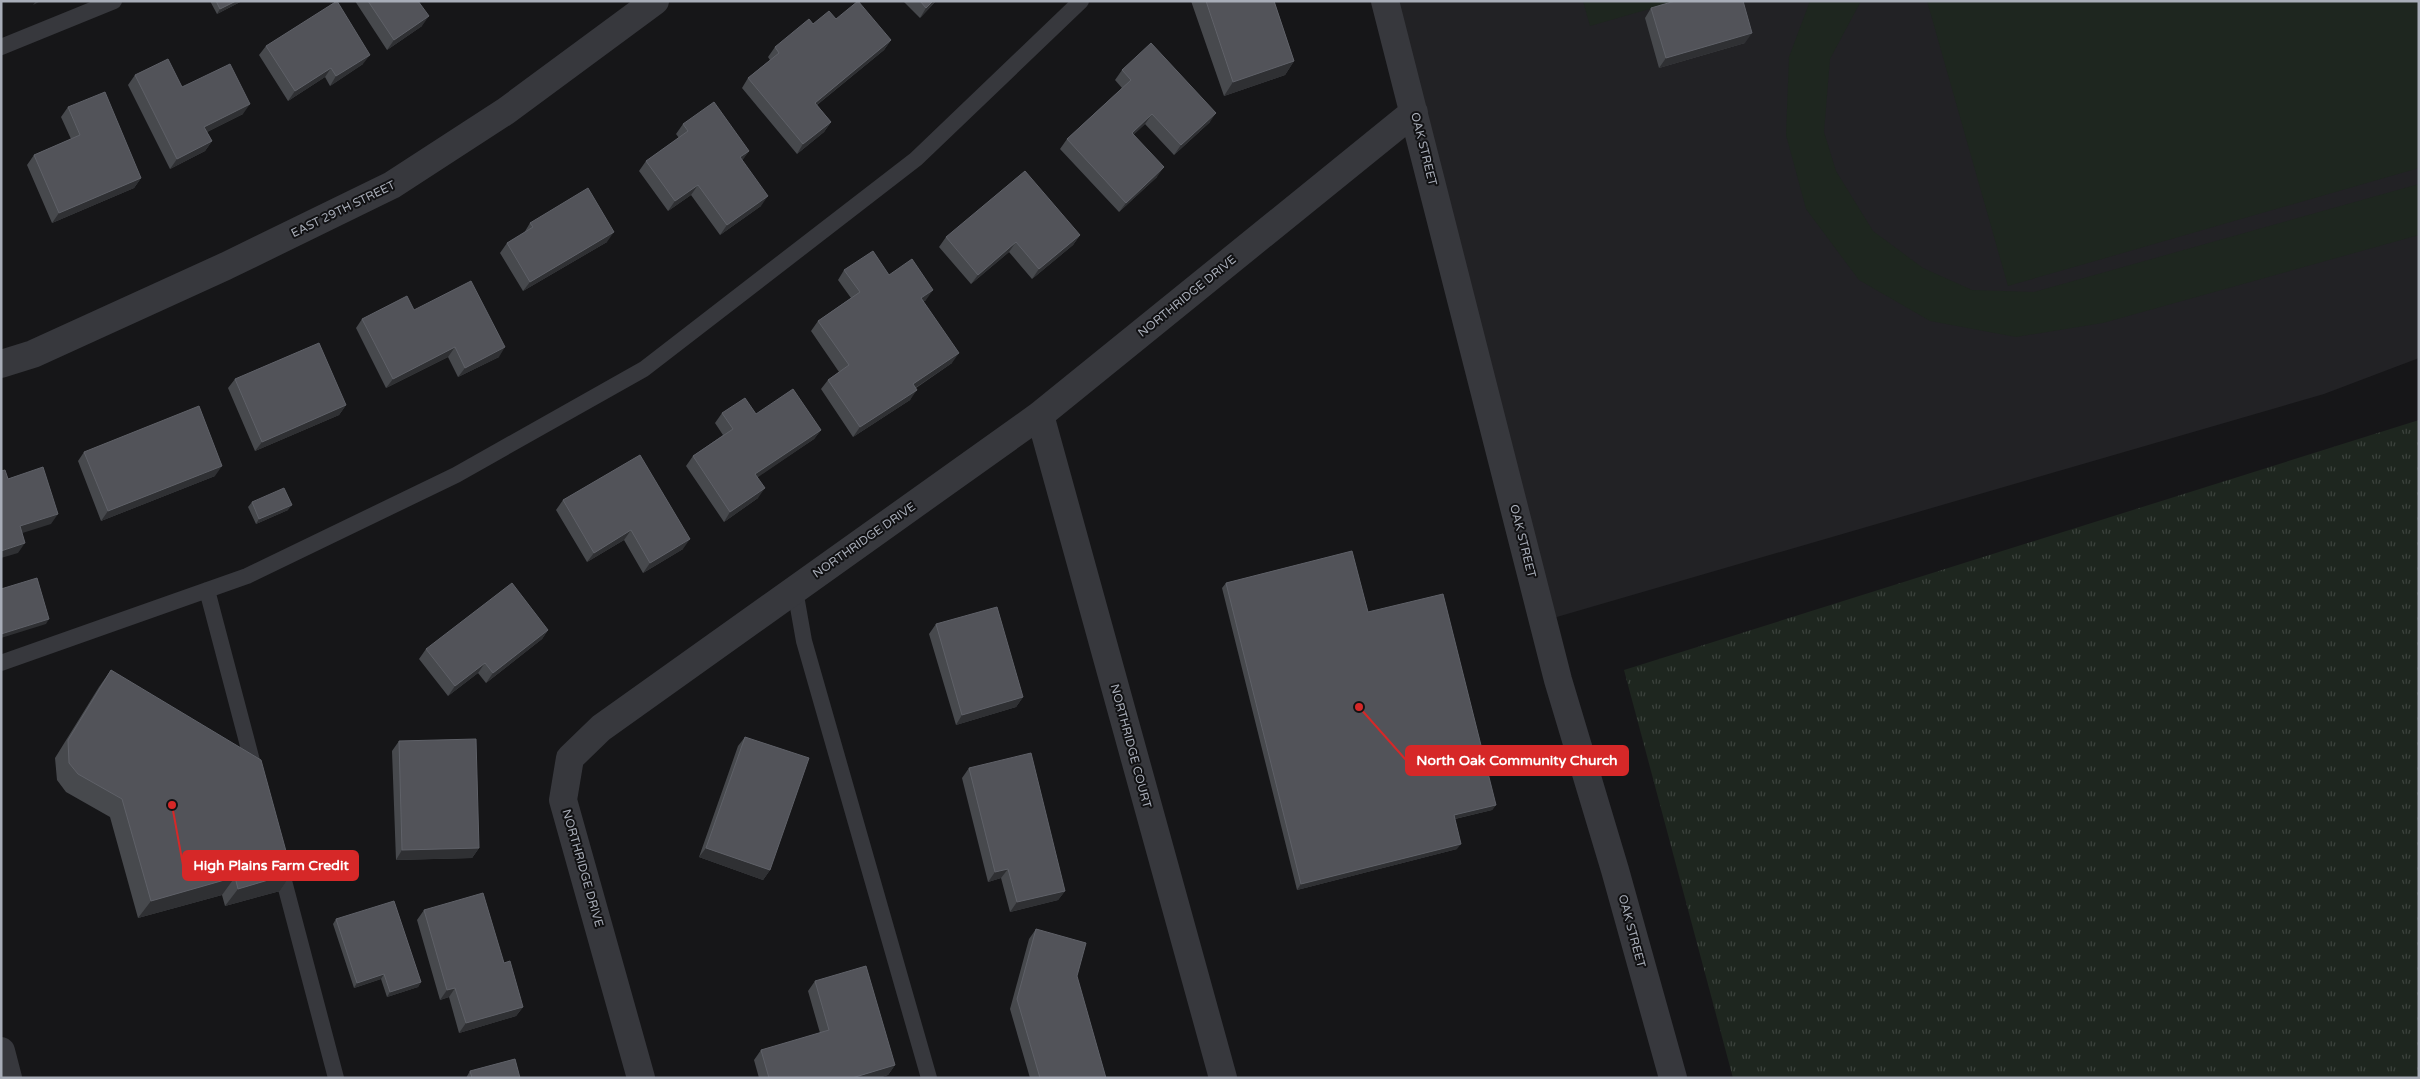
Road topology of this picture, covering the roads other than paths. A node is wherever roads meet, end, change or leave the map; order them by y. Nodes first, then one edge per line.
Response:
1 (114, 1) edge
2 (655, 1) edge
3 (1081, 1) edge
4 (1386, 1) edge
5 (1, 47) edge
6 (1414, 112) junction
7 (1, 364) edge
8 (1040, 415) junction
9 (207, 590) junction
10 (795, 590) junction
11 (1, 663) edge
12 (260, 791) edge
13 (275, 848) edge
14 (1, 1051) edge
15 (8, 1078) edge
16 (336, 1078) edge
17 (641, 1078) edge
18 (928, 1078) edge
19 (1223, 1078) edge
20 (1672, 1078) edge

1 - 5 lane
2 - 7 street, EAST 29TH STREET
3 - 9 lane
4 - 6 street, OAK STREET
6 - 8 street, NORTHRIDGE DRIVE
6 - 20 street, OAK STREET
8 - 10 street, NORTHRIDGE DRIVE
8 - 19 street, NORTHRIDGE COURT
9 - 11 lane
9 - 12 lane
10 - 17 street, NORTHRIDGE DRIVE
10 - 18 lane
13 - 16 lane
14 - 15 street

